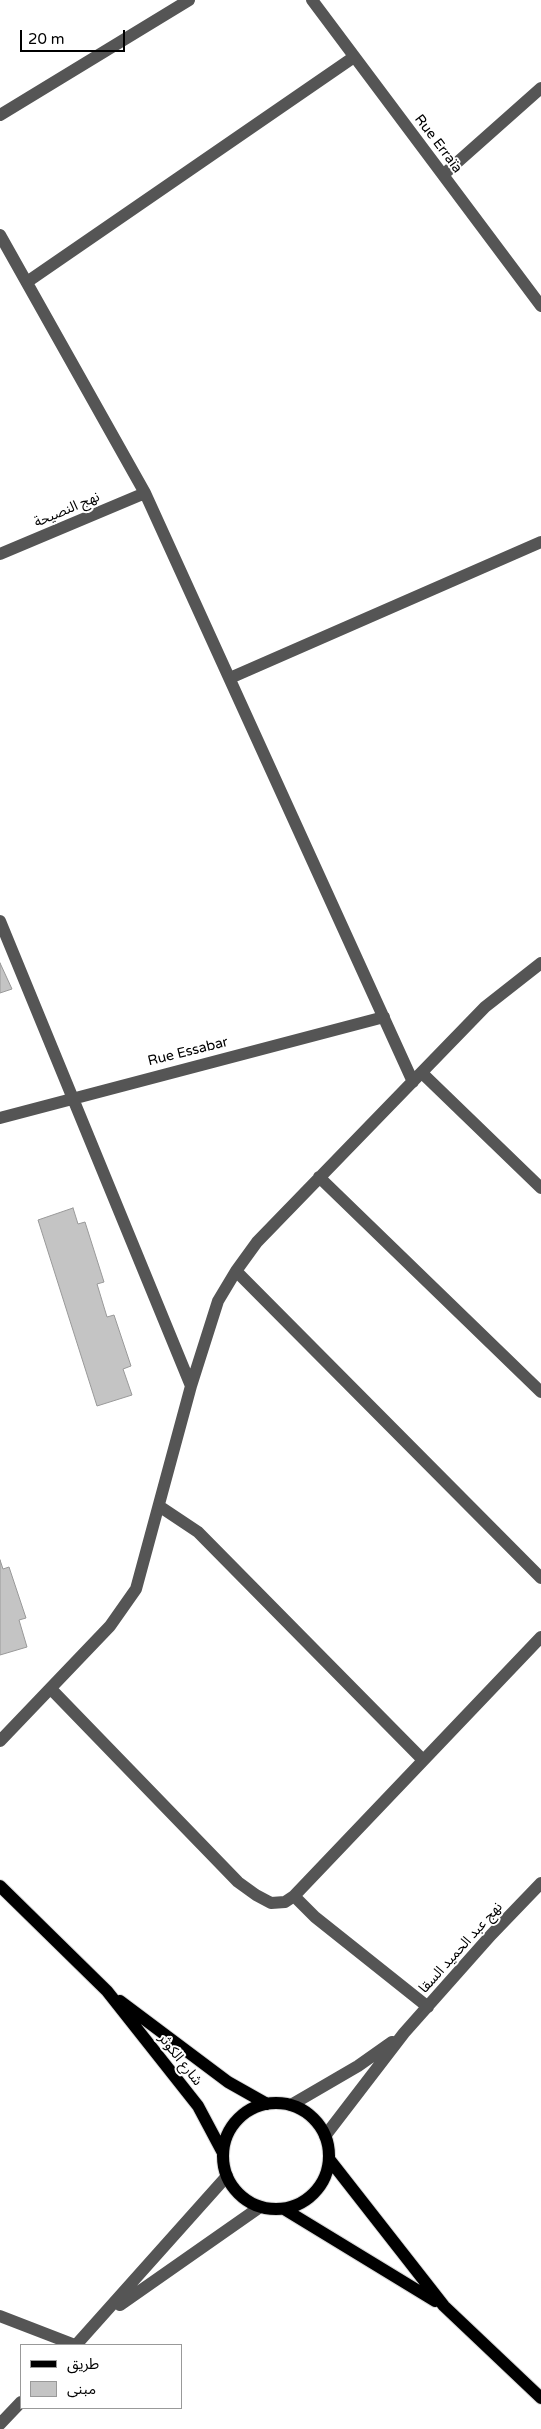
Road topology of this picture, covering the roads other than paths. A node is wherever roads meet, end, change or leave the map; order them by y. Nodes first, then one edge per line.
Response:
1 (189, 0) edge
2 (312, 0) edge
3 (354, 57) junction
4 (541, 88) edge
5 (0, 115) edge
6 (443, 175) junction
7 (0, 234) edge
8 (27, 282) junction
9 (541, 306) edge
10 (145, 493) junction
11 (541, 542) edge
12 (0, 554) edge
13 (230, 678) junction
14 (0, 920) edge
15 (538, 969) edge
16 (384, 1017) junction
17 (418, 1078) junction
18 (72, 1097) junction
19 (0, 1118) edge
20 (319, 1177) junction
21 (541, 1188) edge
22 (236, 1271) junction
23 (191, 1386) junction
24 (541, 1392) edge
25 (159, 1506) junction
26 (541, 1578) edge
27 (541, 1637) edge
28 (51, 1689) junction
29 (0, 1741) edge
30 (423, 1760) junction
31 (541, 1883) edge
32 (0, 1886) edge
33 (294, 1896) junction
34 (106, 1991) junction
35 (428, 2008) junction
36 (404, 2033) junction
37 (267, 2104) junction
38 (291, 2105) junction
39 (325, 2136) junction
40 (222, 2153) junction
41 (328, 2159) junction
42 (227, 2176) junction
43 (260, 2207) junction
44 (284, 2208) junction
45 (444, 2306) junction
46 (0, 2316) edge
47 (104, 2316) junction
48 (73, 2344) edge
49 (77, 2344) edge
50 (541, 2397) edge
51 (20, 2403) edge
52 (0, 2424) edge

1 - 5 street
2 - 3 street, Rue Erraïa
3 - 6 street, Rue Erraïa
3 - 8 street
4 - 6 street
6 - 9 street, Rue Erraïa
7 - 8 street
8 - 10 street
10 - 12 street, نهج النصيحة
10 - 13 street
11 - 13 street
13 - 16 street
14 - 18 street
15 - 17 street
16 - 17 street
16 - 18 street, Rue Essabar
17 - 20 street
17 - 21 street
18 - 19 street, Rue Essabar
18 - 23 street
20 - 22 street
20 - 24 street
22 - 23 street
22 - 26 street
23 - 25 street
25 - 28 street
25 - 30 street
27 - 30 street
28 - 29 street
28 - 33 street
30 - 33 street
31 - 35 street, نهج عبد الحميد السقا
32 - 34 main road, شارع الكوثر
33 - 35 street
34 - 37 main road, شارع الكوثر
34 - 40 main road, شارع الكوثر
35 - 36 street, نهج عبد الحميد السقا
36 - 38 street, نهج عبد الحميد السقا
36 - 39 street, نهج عبد الحميد السقا
37 - 38 main road
37 - 40 main road
38 - 39 main road
39 - 41 main road
40 - 42 main road
41 - 44 main road
41 - 45 main road
42 - 43 main road
42 - 47 street
43 - 44 main road
43 - 47 street
44 - 45 main road
45 - 50 main road
46 - 48 street
47 - 49 street
51 - 52 street

